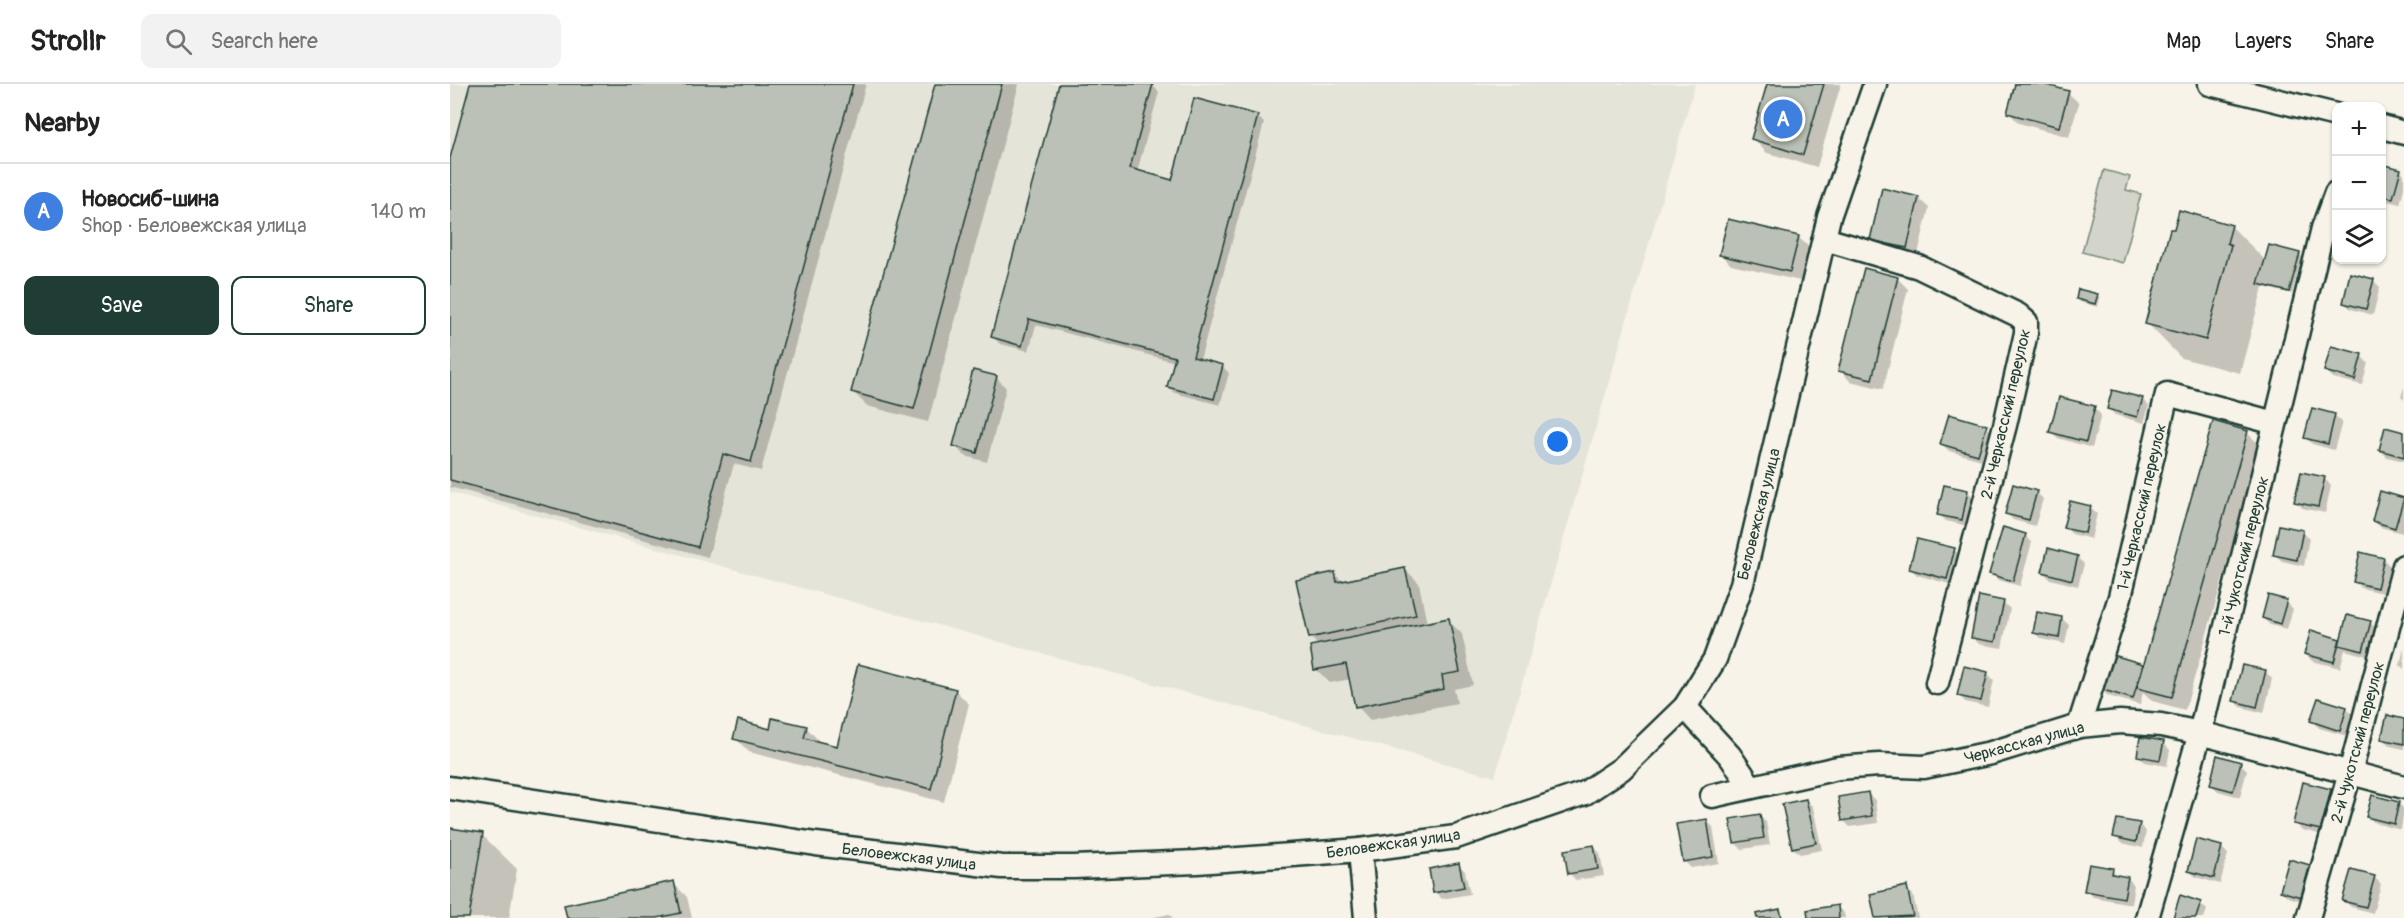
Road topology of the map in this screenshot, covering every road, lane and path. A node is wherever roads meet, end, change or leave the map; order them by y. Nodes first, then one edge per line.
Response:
1 (1875, 84) edge
2 (2210, 84) edge
3 (2332, 115) edge
4 (2386, 128) edge
5 (2404, 133) edge
6 (2332, 206) edge
7 (1824, 239) junction
8 (2275, 423) junction
9 (2404, 566) edge
10 (1937, 683) dead end
11 (1685, 707) junction
12 (2079, 726) junction
13 (2200, 733) junction
14 (2350, 773) junction
15 (1751, 787) junction
16 (2404, 787) edge
17 (450, 788) edge
18 (1712, 796) dead end
19 (1360, 850) junction
20 (1366, 918) edge
21 (2147, 918) edge
22 (2308, 918) edge

1 - 7 street, Беловежская улица
2 - 3 street
4 - 5 street
6 - 8 street, 1-й Чукотский переулок
7 - 10 street, 2-й Черкасский переулок
7 - 11 street, Беловежская улица
8 - 12 street, 1-й Черкасский переулок
8 - 13 street, 1-й Чукотский переулок
9 - 14 street, 2-й Чукотский переулок
11 - 15 street
11 - 19 street, Беловежская улица
12 - 13 street, Черкасская улица
12 - 15 street, Черкасская улица
13 - 14 street, Черкасская улица
13 - 21 street, 1-й Чукотский переулок
14 - 16 street, Черкасская улица
14 - 22 street, 2-й Чукотский переулок
15 - 18 street, Черкасская улица
17 - 19 street, Беловежская улица
19 - 20 street

